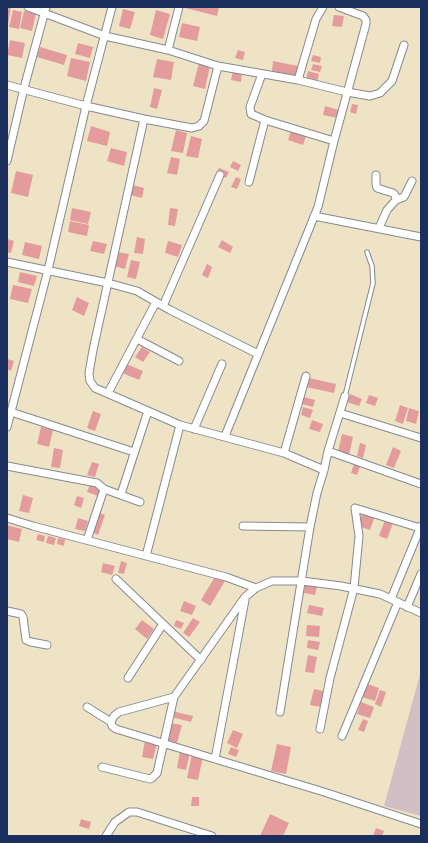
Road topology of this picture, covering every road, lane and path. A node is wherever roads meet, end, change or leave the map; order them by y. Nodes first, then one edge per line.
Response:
1 (28, 7) edge
2 (112, 7) edge
3 (179, 7) edge
4 (323, 7) edge
5 (339, 7) edge
6 (45, 10) edge
7 (105, 36) junction
8 (404, 46) dead end
9 (168, 50) junction
10 (218, 66) junction
11 (262, 74) junction
12 (298, 80) junction
13 (7, 85) edge
14 (24, 88) junction
15 (347, 92) junction
16 (86, 106) junction
17 (144, 119) junction
18 (265, 120) junction
19 (334, 141) junction
20 (7, 161) edge
21 (220, 175) dead end
22 (376, 175) dead end
23 (412, 181) dead end
24 (249, 182) dead end
25 (396, 200) junction
26 (314, 216) junction
27 (379, 228) junction
28 (421, 237) edge
29 (367, 252) dead end
30 (7, 262) edge
31 (48, 270) junction
32 (108, 283) junction
33 (160, 304) junction
34 (136, 339) junction
35 (258, 354) junction
36 (179, 361) dead end
37 (222, 364) dead end
38 (306, 376) dead end
39 (108, 393) junction
40 (345, 396) joint
41 (148, 411) junction
42 (11, 412) junction
43 (340, 413) junction
44 (180, 425) junction
45 (7, 426) edge
46 (194, 429) junction
47 (226, 436) junction
48 (421, 438) edge
49 (328, 451) junction
50 (134, 452) junction
51 (284, 453) junction
52 (7, 466) edge
53 (324, 470) junction
54 (421, 484) edge
55 (104, 489) junction
56 (121, 494) junction
57 (140, 502) dead end
58 (7, 518) edge
59 (243, 526) dead end
60 (310, 527) junction
61 (421, 527) edge
62 (87, 540) junction
63 (146, 556) junction
64 (421, 574) edge
65 (116, 579) dead end
66 (302, 581) junction
67 (256, 588) junction
68 (354, 588) junction
69 (245, 597) junction
70 (395, 601) junction
71 (408, 607) junction
72 (7, 611) edge
73 (421, 613) edge
74 (163, 624) junction
75 (47, 645) dead end
76 (201, 660) junction
77 (128, 678) dead end
78 (174, 697) junction
79 (87, 706) dead end
80 (280, 712) dead end
81 (111, 722) junction
82 (320, 729) dead end
83 (342, 736) dead end
84 (163, 743) junction
85 (215, 759) junction
86 (102, 767) dead end
87 (421, 824) edge
88 (108, 835) edge
89 (212, 836) edge

1 - 6 street
2 - 7 street
3 - 9 street
4 - 12 street
5 - 15 street
6 - 7 street
6 - 14 street
7 - 9 street
7 - 16 street
8 - 15 street
9 - 10 street
10 - 11 street
10 - 17 street
11 - 12 street
11 - 18 street
12 - 15 street
13 - 14 street
14 - 16 street
14 - 20 street
15 - 19 street
16 - 17 street
16 - 31 street
17 - 32 street
18 - 19 street
18 - 24 street
19 - 26 street
21 - 33 street
22 - 25 street
23 - 25 street
25 - 27 street
26 - 27 street
26 - 35 street
27 - 28 street
29 - 40 lane
30 - 31 street
31 - 32 street
31 - 42 street
32 - 33 street
32 - 39 street
33 - 34 street
33 - 35 street
34 - 36 street
34 - 39 street
35 - 47 street
37 - 46 street
38 - 51 street
39 - 41 street
40 - 43 street
41 - 44 street
41 - 50 street
42 - 45 street
42 - 50 street
43 - 48 street
43 - 49 street
44 - 46 street
44 - 63 street
46 - 47 street
47 - 51 street
49 - 53 street
49 - 54 street
50 - 56 street
51 - 53 street
52 - 55 street
53 - 60 street
55 - 56 street
55 - 62 street
56 - 57 street
58 - 62 street
59 - 60 street
60 - 66 street
61 - 68 street
61 - 70 street
62 - 63 street
63 - 67 street
64 - 71 street
65 - 74 street
66 - 67 street
66 - 68 street
66 - 80 street
67 - 69 street
68 - 70 street
68 - 82 street
69 - 76 street
69 - 85 street
70 - 71 street
70 - 83 street
71 - 73 street
72 - 75 street
74 - 76 street
74 - 77 street
76 - 78 street
78 - 81 street
78 - 84 street
79 - 81 street
81 - 84 street
84 - 85 street
84 - 86 street
85 - 87 street
88 - 89 street

